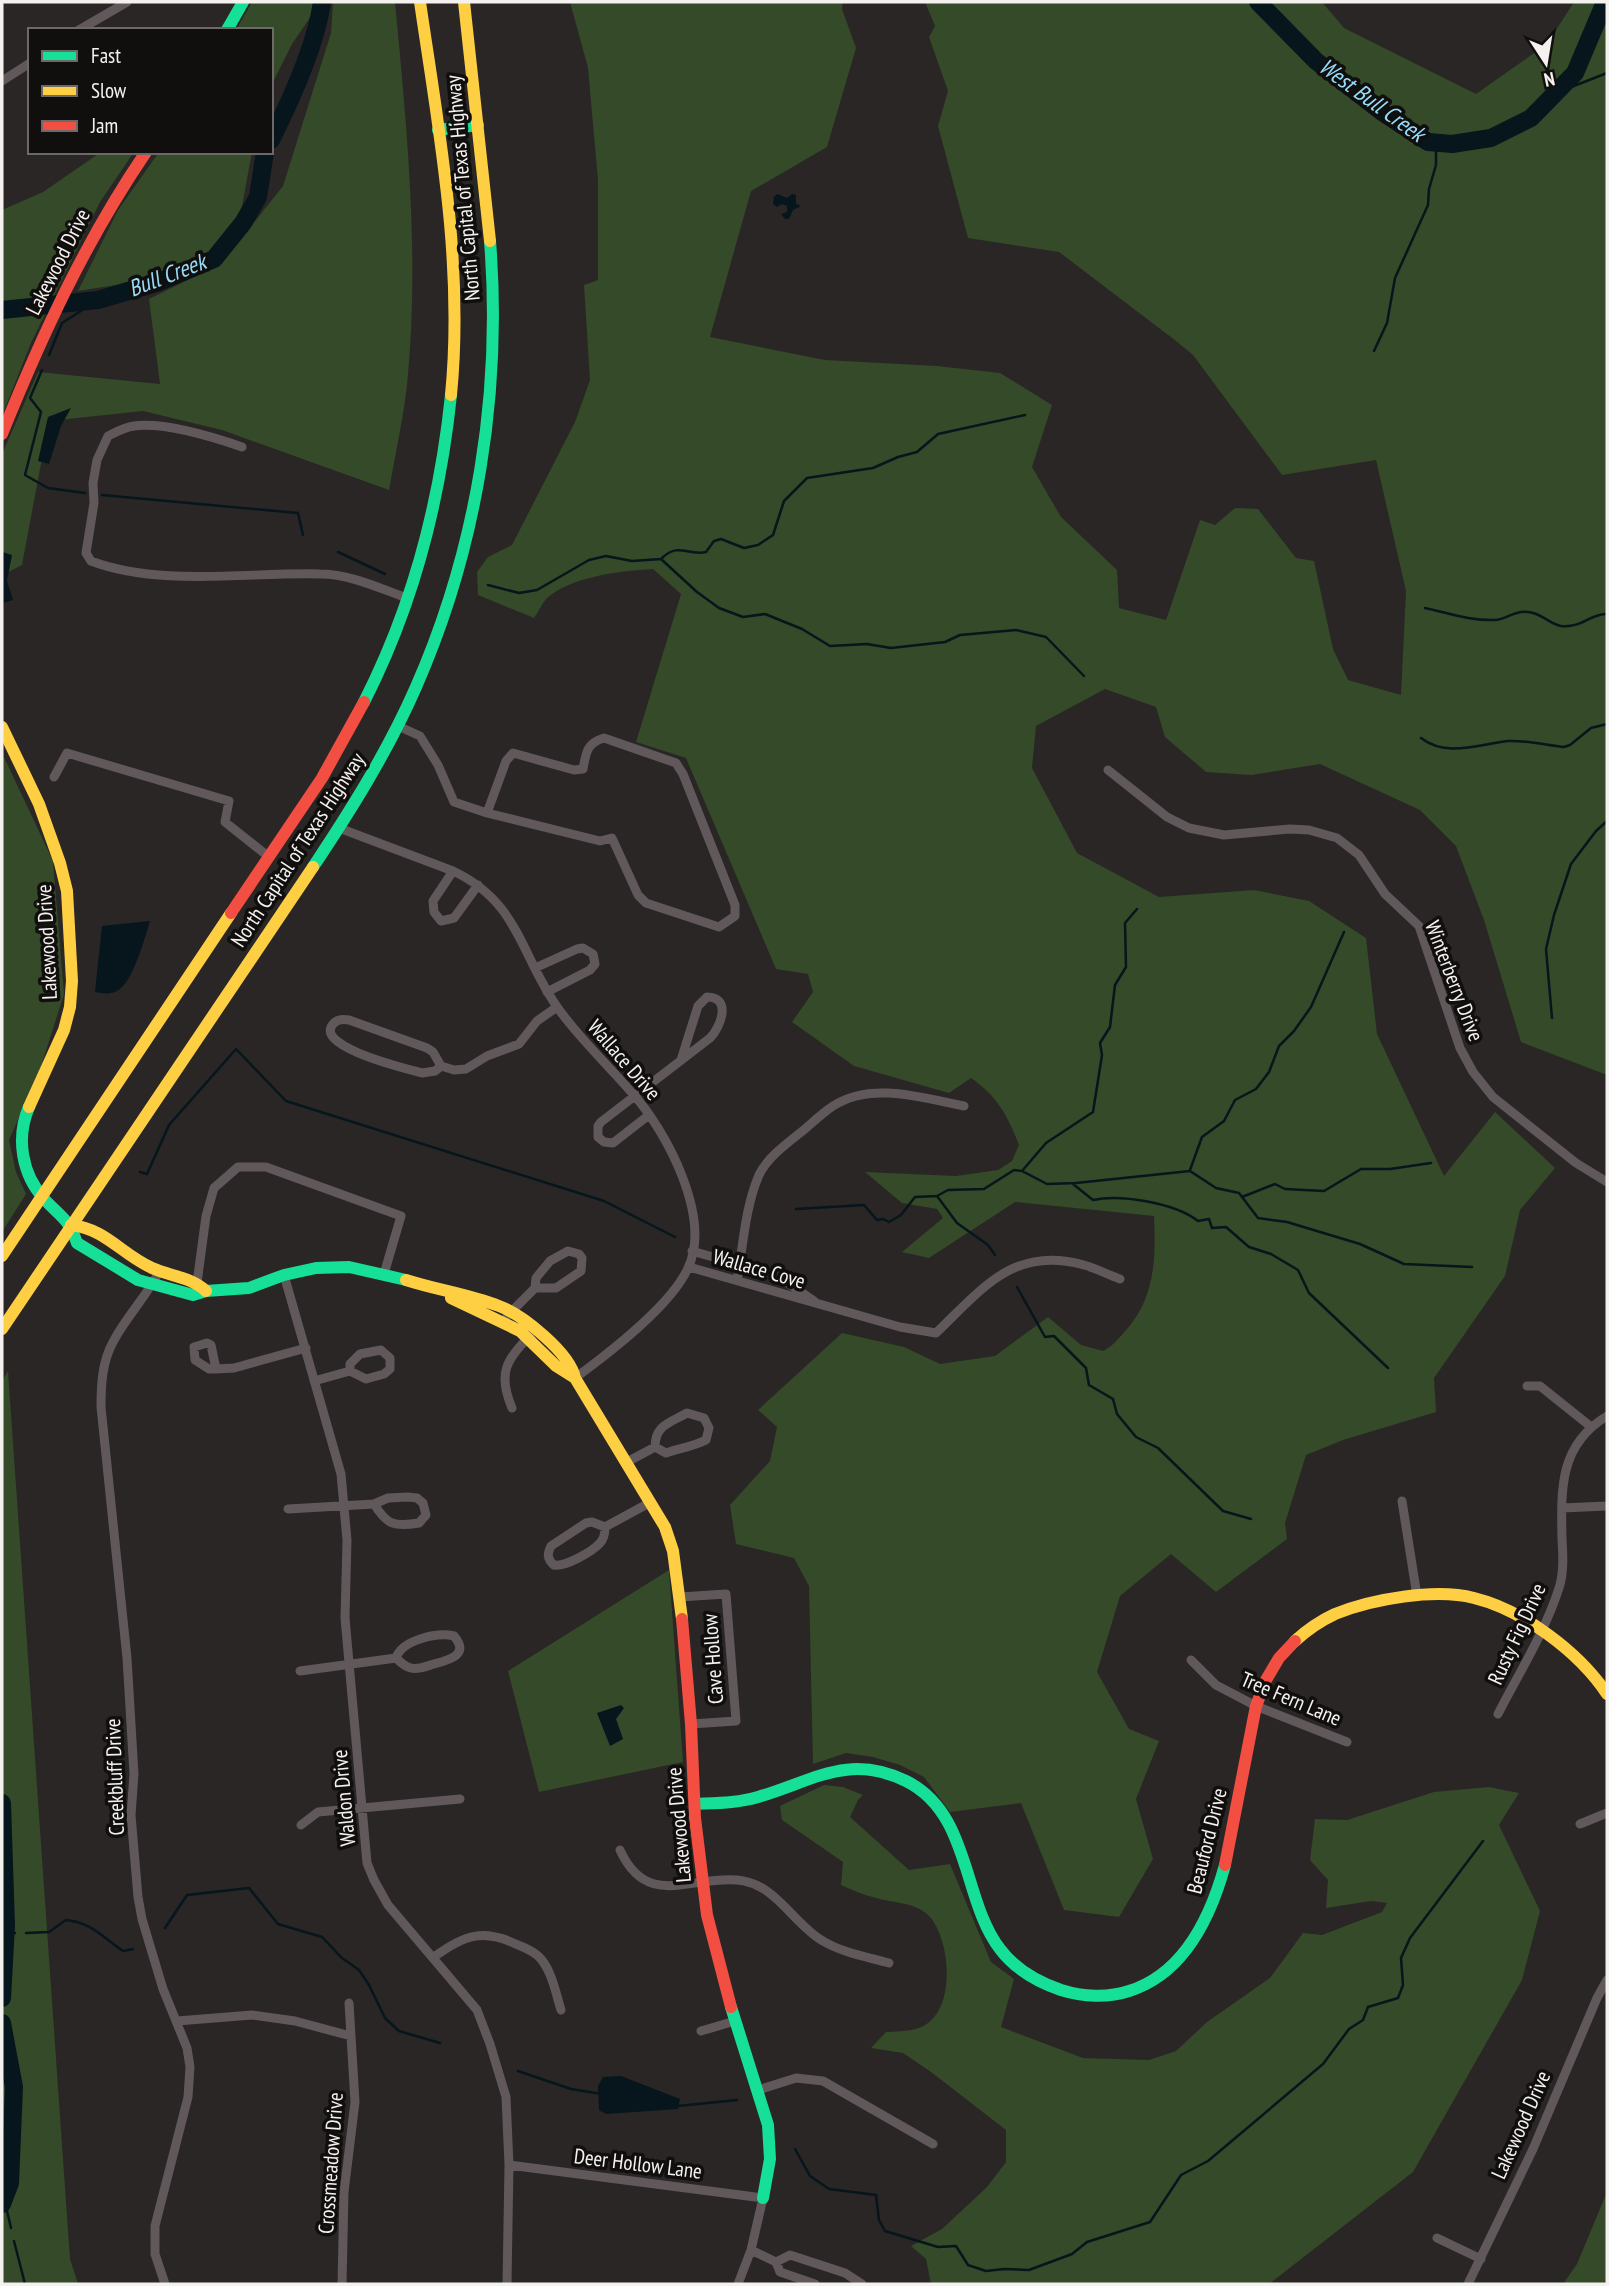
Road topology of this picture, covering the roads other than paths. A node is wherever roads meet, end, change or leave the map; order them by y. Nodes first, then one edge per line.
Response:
1 (127, 2) edge
2 (243, 2) edge
3 (420, 2) edge
4 (464, 2) edge
5 (82, 28) edge
6 (228, 28) edge
7 (28, 64) edge
8 (2, 82) edge
9 (478, 125) junction
10 (438, 131) junction
11 (145, 154) edge
12 (2, 434) edge
13 (243, 446) dead end
14 (407, 598) junction
15 (398, 726) junction
16 (2, 727) edge
17 (1108, 770) dead end
18 (54, 777) dead end
19 (487, 813) junction
20 (339, 828) junction
21 (269, 857) junction
22 (453, 871) junction
23 (478, 886) junction
24 (535, 968) junction
25 (547, 992) junction
26 (557, 1007) junction
27 (681, 1060) junction
28 (441, 1066) junction
29 (635, 1095) junction
30 (964, 1106) dead end
31 (649, 1115) junction
32 (1607, 1182) edge
33 (42, 1197) junction
34 (71, 1225) junction
35 (692, 1251) junction
36 (2, 1256) edge
37 (740, 1265) junction
38 (689, 1267) junction
39 (159, 1272) junction
40 (384, 1273) junction
41 (284, 1275) junction
42 (1120, 1279) dead end
43 (737, 1280) junction
44 (152, 1286) junction
45 (202, 1287) junction
46 (535, 1288) junction
47 (818, 1304) junction
48 (507, 1316) junction
49 (2, 1329) edge
50 (532, 1334) junction
51 (306, 1348) junction
52 (216, 1369) dead end
53 (350, 1371) junction
54 (575, 1378) junction
55 (314, 1381) junction
56 (1527, 1386) dead end
57 (512, 1408) dead end
58 (1607, 1416) edge
59 (1590, 1426) junction
60 (655, 1447) junction
61 (627, 1462) junction
62 (651, 1502) junction
63 (1402, 1502) dead end
64 (374, 1504) junction
65 (346, 1506) junction
66 (1607, 1506) edge
67 (288, 1508) dead end
68 (1562, 1508) junction
69 (605, 1527) junction
70 (1417, 1596) junction
71 (680, 1597) junction
72 (1541, 1632) junction
73 (396, 1658) junction
74 (1191, 1660) dead end
75 (349, 1665) junction
76 (300, 1671) dead end
77 (1607, 1693) edge
78 (1256, 1706) junction
79 (1498, 1714) dead end
80 (691, 1724) junction
81 (1348, 1742) dead end
82 (460, 1799) dead end
83 (695, 1804) junction
84 (363, 1807) junction
85 (1607, 1813) edge
86 (1580, 1824) dead end
87 (302, 1825) dead end
88 (620, 1850) dead end
89 (703, 1884) junction
90 (434, 1957) junction
91 (889, 1964) dead end
92 (1607, 1980) edge
93 (349, 2003) dead end
94 (561, 2010) dead end
95 (177, 2021) junction
96 (736, 2021) junction
97 (701, 2031) dead end
98 (351, 2036) junction
99 (758, 2090) junction
100 (933, 2144) dead end
101 (509, 2165) junction
102 (763, 2198) junction
103 (1437, 2238) dead end
104 (751, 2250) junction
105 (1481, 2259) junction
106 (776, 2262) junction
107 (165, 2284) edge
108 (342, 2284) edge
109 (507, 2284) edge
110 (738, 2284) edge
111 (815, 2284) edge
112 (862, 2284) edge
113 (1468, 2284) edge

1 - 5 street
2 - 6 main road
3 - 10 main road, North Capital of Texas Highway
4 - 9 main road, North Capital of Texas Highway
7 - 8 street
9 - 10 main road
9 - 15 main road, North Capital of Texas Highway
10 - 14 main road, North Capital of Texas Highway
11 - 12 main road, Lakewood Drive
13 - 14 street
14 - 21 main road, North Capital of Texas Highway
15 - 19 street
15 - 20 main road, North Capital of Texas Highway
16 - 33 main road, Lakewood Drive
17 - 32 street, Winterberry Drive
18 - 21 street
19 - 19 street
20 - 22 street, Wallace Drive
20 - 34 main road, North Capital of Texas Highway
21 - 33 main road, North Capital of Texas Highway
22 - 23 street, Wallace Drive
22 - 23 street
23 - 24 street, Wallace Drive
24 - 25 street, Wallace Drive
24 - 25 street
25 - 26 street, Wallace Drive
26 - 28 street
26 - 29 street, Wallace Drive
27 - 27 street
27 - 29 street
28 - 28 street
29 - 31 street, Wallace Drive
29 - 31 street
30 - 37 street
31 - 35 street, Wallace Drive
33 - 34 main road, Lakewood Drive
33 - 36 main road, North Capital of Texas Highway
34 - 39 main road, Lakewood Drive
34 - 44 main road, Lakewood Drive
34 - 49 main road, North Capital of Texas Highway
35 - 37 street, Wallace Cove
35 - 38 street, Wallace Drive
37 - 43 street
37 - 47 street, Wallace Cove
38 - 43 street, Wallace Cove
38 - 54 street, Wallace Drive
39 - 44 street, Creekbluff Drive
39 - 45 main road, Lakewood Drive
40 - 41 main road, Lakewood Drive
40 - 45 street
40 - 48 main road, Lakewood Drive
41 - 45 main road, Lakewood Drive
41 - 51 street, Waldon Drive
42 - 47 street, Wallace Cove
43 - 47 street, Wallace Cove
44 - 45 main road, Lakewood Drive
44 - 95 street, Creekbluff Drive
46 - 46 street
46 - 48 street
48 - 50 main road, Lakewood Drive
50 - 54 main road, Lakewood Drive
50 - 57 street
51 - 52 street
51 - 55 street, Waldon Drive
53 - 53 street
53 - 55 street
54 - 61 main road, Lakewood Drive
55 - 65 street, Waldon Drive
56 - 59 street
58 - 59 street, Rusty Fig Drive
59 - 68 street, Rusty Fig Drive
60 - 60 street
60 - 61 street
61 - 62 main road, Lakewood Drive
62 - 69 street
62 - 71 main road, Lakewood Drive
63 - 70 street
64 - 64 street
64 - 65 street
65 - 67 street
65 - 75 street, Waldon Drive
66 - 68 street
68 - 72 street, Rusty Fig Drive
69 - 69 street
70 - 72 main road, Beauford Drive
70 - 78 main road, Beauford Drive
71 - 80 main road, Lakewood Drive
71 - 80 street, Cave Hollow
72 - 77 main road, Beauford Drive
72 - 79 street, Rusty Fig Drive
73 - 73 street
73 - 75 street
74 - 78 street, Tree Fern Lane
75 - 76 street
75 - 84 street, Waldon Drive
78 - 81 street, Tree Fern Lane
78 - 83 main road, Beauford Drive
80 - 83 main road, Lakewood Drive
82 - 84 street
83 - 89 main road, Lakewood Drive
84 - 87 street
84 - 90 street, Waldon Drive
85 - 86 street
88 - 89 street
89 - 91 street
89 - 96 main road, Lakewood Drive
90 - 94 street
90 - 101 street, Waldon Drive
92 - 105 street, Lakewood Drive
93 - 98 street, Crossmeadow Drive
95 - 98 street
95 - 107 street, Creekbluff Drive
96 - 97 street
96 - 99 main road, Lakewood Drive
98 - 108 street, Crossmeadow Drive
99 - 100 street
99 - 102 main road, Lakewood Drive
101 - 102 street, Deer Hollow Lane
101 - 109 street, Waldon Drive
102 - 104 street, Lakewood Drive
103 - 105 street
104 - 106 street
104 - 110 street, Lakewood Drive
105 - 113 street, Lakewood Drive
106 - 111 street
106 - 112 street

